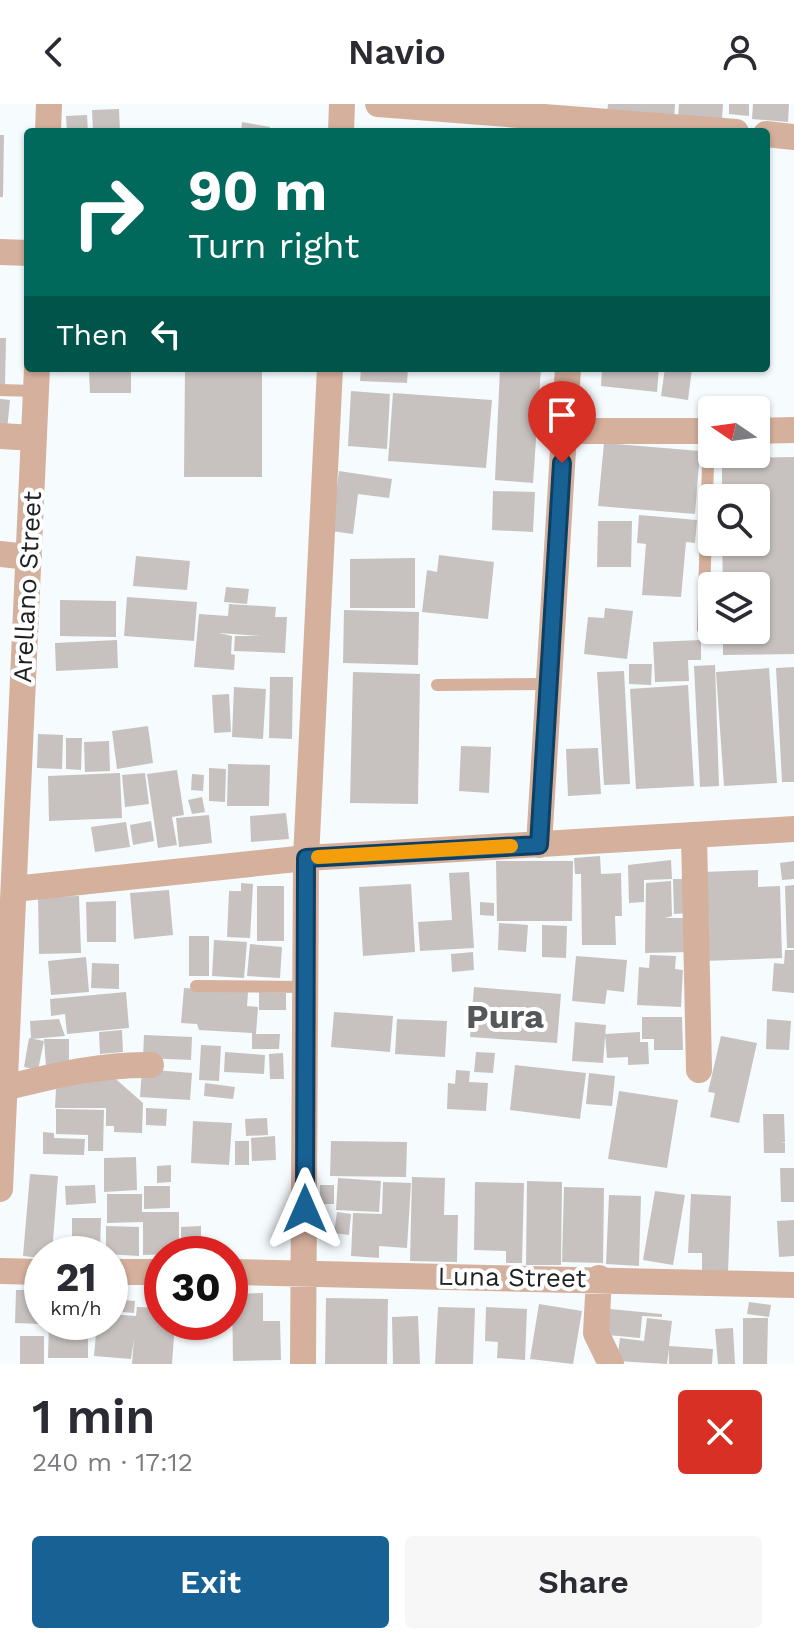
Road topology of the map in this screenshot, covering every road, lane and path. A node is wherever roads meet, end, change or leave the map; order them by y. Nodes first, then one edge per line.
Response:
1 (49, 104) edge
2 (342, 104) edge
3 (378, 104) edge
4 (583, 126) edge
5 (48, 128) edge
6 (341, 128) edge
7 (634, 128) edge
8 (770, 134) edge
9 (794, 137) edge
10 (0, 252) edge
11 (24, 253) edge
12 (330, 372) edge
13 (568, 372) edge
14 (37, 379) edge
15 (0, 390) edge
16 (794, 430) edge
17 (564, 431) junction
18 (698, 431) edge
19 (770, 431) edge
20 (0, 436) edge
21 (34, 438) junction
22 (709, 468) edge
23 (0, 554) edge
24 (29, 557) junction
25 (705, 572) edge
26 (549, 684) junction
27 (437, 685) dead end
28 (794, 829) edge
29 (694, 835) junction
30 (539, 845) junction
31 (306, 858) junction
32 (14, 889) junction
33 (196, 986) dead end
34 (306, 987) junction
35 (151, 1065) dead end
36 (699, 1070) dead end
37 (3, 1093) edge
38 (0, 1189) edge
39 (0, 1271) edge
40 (24, 1272) edge
41 (248, 1272) edge
42 (304, 1273) junction
43 (599, 1278) junction
44 (794, 1285) edge
45 (303, 1364) edge
46 (611, 1364) edge

1 - 5 street
2 - 6 street
3 - 4 street
4 - 7 street
8 - 9 street
10 - 11 street
12 - 31 street
13 - 17 street
14 - 15 lane
14 - 21 street, Arellano Street
16 - 19 street
17 - 18 street
17 - 26 street
20 - 21 street
21 - 24 street, Arellano Street
22 - 25 lane
23 - 24 street
24 - 32 street, Arellano Street
26 - 27 lane
26 - 30 street
28 - 29 street
29 - 30 street
29 - 36 street
30 - 31 street
31 - 32 street
31 - 34 street
32 - 37 street, Arellano Street
33 - 34 lane
34 - 42 street
35 - 37 street
37 - 38 street, Arellano Street
39 - 40 street
41 - 42 street, Luna Street
42 - 43 street, Luna Street
42 - 45 street
43 - 44 street, Luna Street
43 - 46 street

